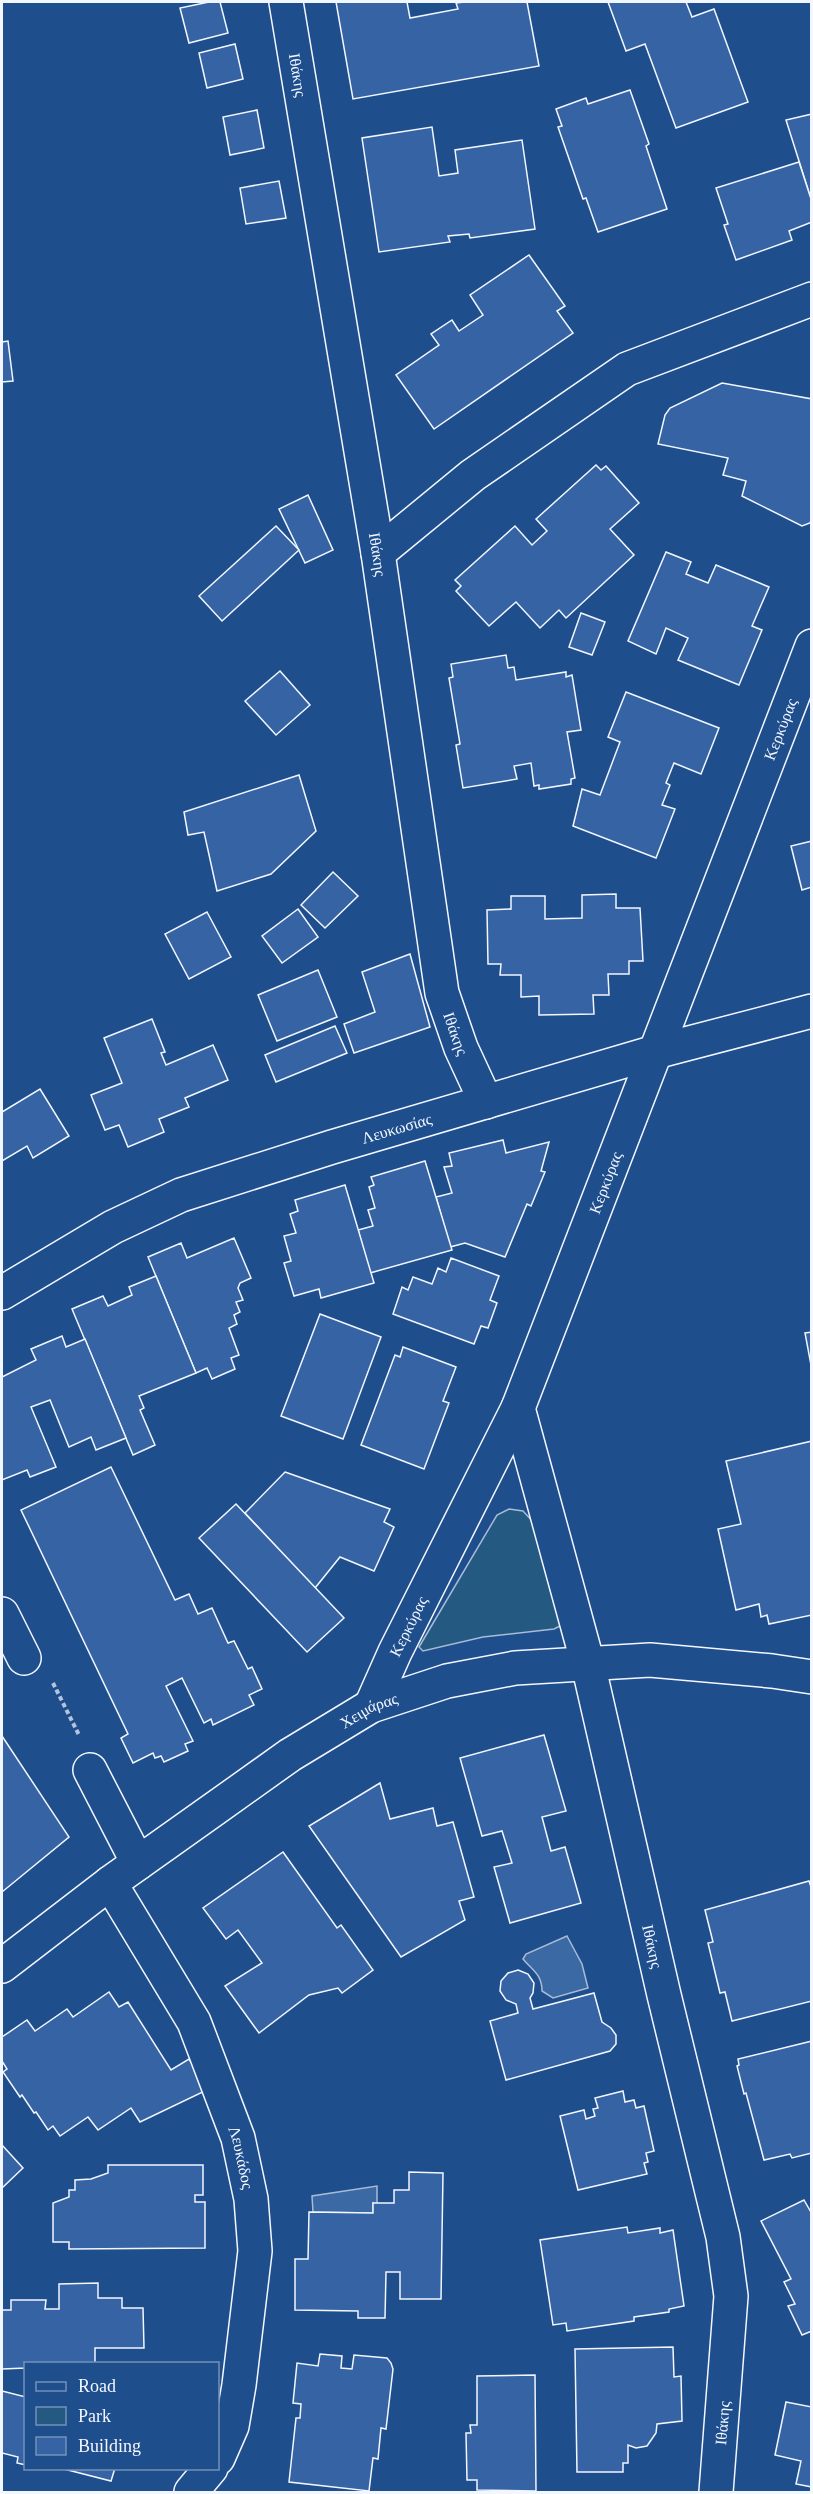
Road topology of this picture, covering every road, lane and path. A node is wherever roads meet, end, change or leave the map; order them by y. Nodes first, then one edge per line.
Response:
1 (286, 2) edge
2 (812, 299) edge
3 (378, 553) junction
4 (812, 646) edge
5 (812, 1011) edge
6 (655, 1052) junction
7 (486, 1102) junction
8 (2, 1293) edge
9 (518, 1408) junction
10 (2, 1614) edge
11 (24, 1658) dead end
12 (588, 1664) junction
13 (812, 1677) edge
14 (44, 1687) dead end
15 (371, 1706) junction
16 (86, 1755) joint
17 (138, 1863) junction
18 (110, 1882) junction
19 (2, 1966) edge
20 (219, 2456) edge
21 (210, 2470) edge
22 (191, 2493) edge
23 (716, 2493) edge

1 - 3 street, Ιθάκης
2 - 3 street
3 - 7 street, Ιθάκης
4 - 6 street, Κερκύρας
5 - 6 street, Λευκωσίας
6 - 7 street, Λευκωσίας
6 - 9 street, Κερκύρας
7 - 8 street, Λευκωσίας
9 - 12 street, Ιθάκης
9 - 15 street, Κερκύρας
10 - 11 street
12 - 13 street, Χειμάρας
12 - 15 street, Χειμάρας
12 - 23 street, Ιθάκης
14 - 16 path
15 - 17 street, Χειμάρας
16 - 17 street
17 - 18 street, Χειμάρας
18 - 19 street, Χειμάρας
18 - 20 street, Λευκάδος
21 - 22 street

